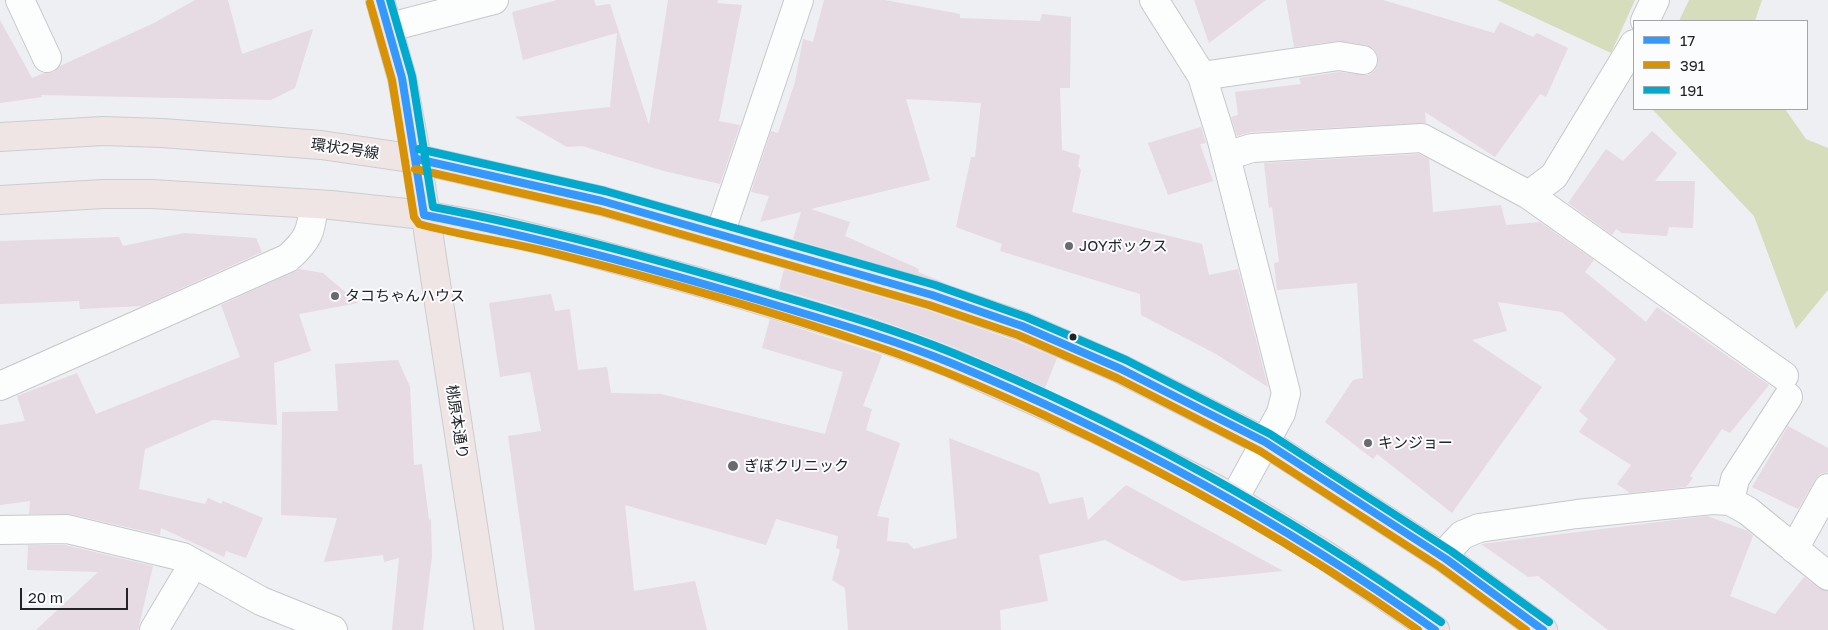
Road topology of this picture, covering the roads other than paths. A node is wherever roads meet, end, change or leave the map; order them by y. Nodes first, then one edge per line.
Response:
1 (20, 0) edge
2 (380, 0) edge
3 (494, 0) edge
4 (799, 0) edge
5 (1154, 0) edge
6 (1655, 0) edge
7 (1645, 20) edge
8 (390, 27) junction
9 (1633, 46) edge
10 (47, 58) dead end
11 (1363, 60) dead end
12 (1202, 76) junction
13 (0, 137) edge
14 (1226, 156) junction
15 (417, 159) junction
16 (1530, 195) junction
17 (0, 200) edge
18 (314, 204) junction
19 (424, 215) junction
20 (720, 234) junction
21 (0, 386) edge
22 (1265, 442) junction
23 (1828, 488) edge
24 (1234, 499) junction
25 (1730, 501) junction
26 (0, 530) edge
27 (1794, 549) junction
28 (1446, 559) junction
29 (194, 563) junction
30 (1828, 576) edge
31 (154, 630) edge
32 (333, 630) edge
33 (489, 630) edge
34 (1435, 630) edge
35 (1543, 630) edge

1 - 10 street
2 - 8 main road, 桃原本通り
3 - 8 street
4 - 20 street
5 - 12 street
6 - 7 street
8 - 15 main road, 桃原本通り
9 - 16 street
11 - 12 street
12 - 14 street
13 - 15 main road, 環状2号線
14 - 16 street
14 - 22 street
15 - 19 main road, 桃原本通り
15 - 20 main road, 環状2号線
16 - 25 street
17 - 18 main road
18 - 19 main road
18 - 21 street
19 - 24 main road
19 - 33 main road, 桃原本通り
20 - 22 main road, 環状2号線
22 - 24 street
22 - 28 main road, 環状2号線
23 - 27 street
24 - 34 main road
25 - 27 street
25 - 28 street
26 - 29 street
27 - 30 street
28 - 35 main road, 環状2号線
29 - 31 street
29 - 32 street

